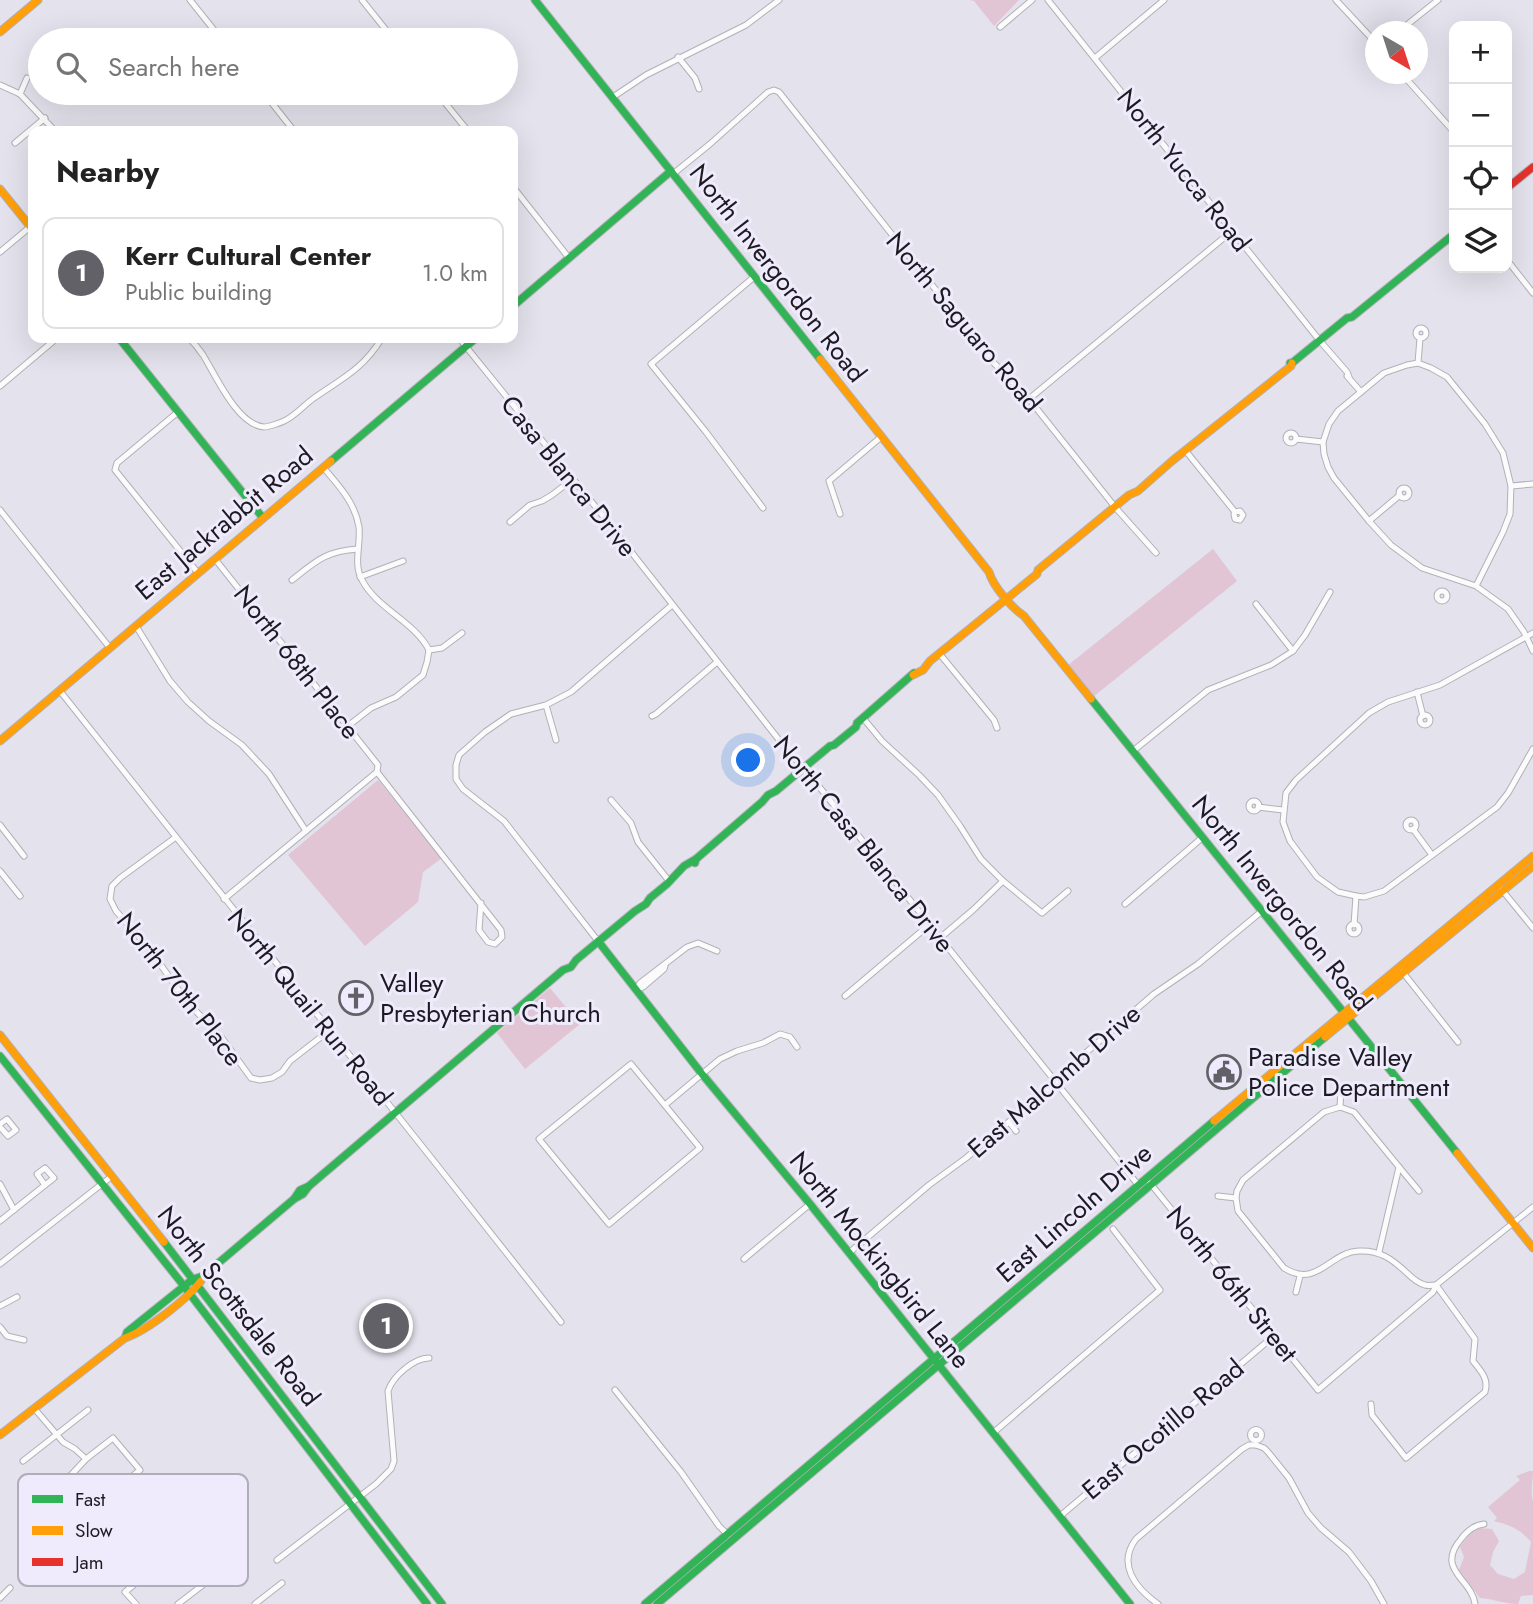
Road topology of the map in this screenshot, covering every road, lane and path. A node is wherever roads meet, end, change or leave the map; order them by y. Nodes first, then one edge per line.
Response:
1 (38, 0) edge
2 (190, 0) edge
3 (362, 0) edge
4 (535, 0) edge
5 (779, 0) edge
6 (1032, 0) edge
7 (1048, 0) edge
8 (1164, 0) edge
9 (1336, 0) edge
10 (1438, 0) edge
11 (1412, 21) edge
12 (1000, 27) dead end
13 (212, 28) edge
14 (384, 28) edge
15 (1365, 31) edge
16 (0, 32) edge
17 (678, 57) junction
18 (1096, 58) junction
19 (27, 78) dead end
20 (1411, 84) edge
21 (0, 85) edge
22 (699, 89) dead end
23 (20, 94) junction
24 (613, 97) junction
25 (28, 102) edge
26 (31, 105) edge
27 (274, 105) edge
28 (447, 105) edge
29 (45, 118) junction
30 (35, 126) edge
31 (51, 126) edge
32 (291, 126) edge
33 (464, 126) edge
34 (1449, 126) edge
35 (28, 132) edge
36 (15, 143) dead end
37 (1533, 167) edge
38 (672, 173) junction
39 (1512, 184) edge
40 (0, 189) edge
41 (518, 193) edge
42 (28, 223) edge
43 (28, 231) edge
44 (1233, 231) junction
45 (1449, 235) edge
46 (0, 252) edge
47 (569, 258) junction
48 (1512, 266) edge
49 (754, 277) junction
50 (1532, 288) edge
51 (518, 302) edge
52 (1420, 338) dead end
53 (1320, 341) junction
54 (51, 343) edge
55 (123, 343) edge
56 (193, 343) edge
57 (379, 343) edge
58 (463, 343) edge
59 (470, 343) edge
60 (466, 346) junction
61 (1418, 363) junction
62 (0, 386) edge
63 (1361, 392) junction
64 (1029, 399) junction
65 (178, 412) junction
66 (881, 437) junction
67 (1296, 439) dead end
68 (1323, 442) junction
69 (1185, 450) junction
70 (323, 467) junction
71 (573, 479) junction
72 (1533, 484) edge
73 (1511, 486) junction
74 (1400, 495) dead end
75 (1115, 507) junction
76 (763, 508) dead end
77 (0, 510) edge
78 (1235, 512) dead end
79 (840, 514) dead end
80 (263, 518) junction
81 (1369, 521) junction
82 (510, 522) dead end
83 (358, 549) junction
84 (1156, 553) dead end
85 (215, 559) junction
86 (403, 561) dead end
87 (198, 573) junction
88 (1447, 576) junction
89 (360, 577) junction
90 (292, 580) dead end
91 (1476, 586) junction
92 (1443, 591) dead end
93 (1330, 592) dead end
94 (1007, 595) junction
95 (1256, 604) dead end
96 (672, 606) junction
97 (136, 626) junction
98 (462, 633) dead end
99 (1533, 633) edge
100 (1527, 637) junction
101 (110, 648) junction
102 (429, 650) junction
103 (1533, 650) edge
104 (1293, 651) junction
105 (939, 653) junction
106 (717, 662) junction
107 (60, 691) junction
108 (1416, 692) junction
109 (546, 705) junction
110 (652, 716) dead end
111 (1423, 716) dead end
112 (860, 720) junction
113 (348, 726) junction
114 (997, 728) dead end
115 (556, 740) dead end
116 (0, 741) edge
117 (1533, 749) edge
118 (1133, 751) junction
119 (378, 768) junction
120 (803, 768) junction
121 (611, 800) dead end
122 (1258, 807) dead end
123 (1283, 810) junction
124 (0, 825) edge
125 (1413, 829) dead end
126 (306, 831) junction
127 (176, 837) junction
128 (1203, 837) junction
129 (1432, 855) junction
130 (24, 856) dead end
131 (1533, 856) edge
132 (1533, 866) edge
133 (0, 871) edge
134 (6, 879) junction
135 (669, 881) junction
136 (1003, 881) junction
137 (0, 884) edge
138 (1500, 888) junction
139 (1068, 891) dead end
140 (20, 896) dead end
141 (1356, 896) junction
142 (224, 899) junction
143 (481, 904) junction
144 (1125, 904) dead end
145 (1262, 911) junction
146 (929, 925) junction
147 (1354, 925) dead end
148 (1533, 928) edge
149 (940, 938) junction
150 (598, 941) junction
151 (717, 951) dead end
152 (1401, 969) junction
153 (636, 990) junction
154 (845, 996) dead end
155 (1345, 1014) junction
156 (330, 1030) junction
157 (0, 1035) edge
158 (1458, 1042) dead end
159 (797, 1047) dead end
160 (0, 1055) edge
161 (702, 1074) junction
162 (1055, 1082) junction
163 (1341, 1090) dead end
164 (665, 1105) junction
165 (1340, 1107) junction
166 (395, 1112) junction
167 (1009, 1122) junction
168 (1016, 1131) dead end
169 (1399, 1167) junction
170 (112, 1176) junction
171 (1149, 1181) junction
172 (0, 1184) edge
173 (102, 1184) junction
174 (45, 1185) dead end
175 (1141, 1188) junction
176 (1419, 1191) dead end
177 (1218, 1196) dead end
178 (1236, 1198) junction
179 (810, 1204) junction
180 (1533, 1207) edge
181 (14, 1210) junction
182 (0, 1221) edge
183 (1513, 1223) junction
184 (1113, 1229) dead end
185 (1533, 1248) edge
186 (1379, 1252) junction
187 (849, 1254) junction
188 (744, 1259) dead end
189 (1, 1263) edge
190 (1300, 1276) junction
191 (196, 1282) junction
192 (1436, 1285) junction
193 (186, 1290) junction
194 (1296, 1292) dead end
195 (17, 1297) dead end
196 (0, 1306) edge
197 (561, 1322) dead end
198 (0, 1327) edge
199 (24, 1340) dead end
200 (1268, 1341) dead end
201 (429, 1359) dead end
202 (936, 1362) junction
203 (615, 1390) dead end
204 (1371, 1404) dead end
205 (34, 1408) junction
206 (88, 1410) dead end
207 (993, 1433) junction
208 (0, 1435) edge
209 (57, 1436) junction
210 (86, 1460) junction
211 (23, 1461) dead end
212 (72, 1474) edge
213 (136, 1474) edge
214 (359, 1497) junction
215 (351, 1504) junction
216 (1061, 1519) junction
217 (1484, 1524) dead end
218 (730, 1537) junction
219 (277, 1560) dead end
220 (282, 1583) dead end
221 (133, 1586) edge
222 (200, 1586) edge
223 (10, 1588) dead end
224 (264, 1597) junction
225 (0, 1598) edge
226 (135, 1604) edge
227 (178, 1604) edge
228 (255, 1604) edge
229 (270, 1604) edge
230 (427, 1604) edge
231 (442, 1604) edge
232 (645, 1604) edge
233 (657, 1604) edge
234 (1130, 1604) edge
235 (1158, 1604) edge
236 (1384, 1604) edge
237 (1475, 1604) edge

1 - 16 street
2 - 13 street
3 - 14 street
4 - 24 street, North Invergordon Road
5 - 17 street
6 - 12 street
7 - 18 street, North Yucca Road
8 - 18 street
9 - 15 street
10 - 11 street
17 - 22 street
17 - 24 street
18 - 44 street, North Yucca Road
19 - 23 street
20 - 34 street
21 - 23 street
23 - 25 street
24 - 38 street, North Invergordon Road
26 - 29 street
27 - 32 street
28 - 33 street
29 - 30 street
29 - 31 street
35 - 36 street
37 - 39 street
38 - 47 street
38 - 49 street, North Invergordon Road
38 - 64 street, North Saguaro Road
40 - 42 street
41 - 47 street
43 - 46 street
44 - 53 street, North Yucca Road
44 - 64 street
45 - 53 street
47 - 51 street
48 - 50 street
49 - 66 street, North Invergordon Road
49 - 76 street
52 - 61 street
53 - 63 street, North Yucca Road
53 - 69 street
54 - 62 street
55 - 65 street
56 - 57 street
58 - 60 street
59 - 60 street, East Jackrabbit Road
60 - 70 street, East Jackrabbit Road
60 - 71 street, Casa Blanca Drive
61 - 63 street
61 - 73 street
63 - 68 street
64 - 75 street, North Saguaro Road
65 - 80 street
65 - 87 street, North 68th Place
66 - 79 street
66 - 94 street, North Invergordon Road
67 - 68 street
68 - 81 street
69 - 75 street
69 - 78 street
70 - 80 street, East Jackrabbit Road
70 - 83 street
71 - 82 street
71 - 96 street, Casa Blanca Drive
72 - 73 street
73 - 91 street
74 - 81 street
75 - 84 street, North Saguaro Road
75 - 94 street
77 - 101 street
80 - 85 street, East Jackrabbit Road
81 - 88 street
83 - 89 street
83 - 90 street
85 - 87 street, East Jackrabbit Road
85 - 113 street, North 68th Place
86 - 89 street
87 - 97 street, East Jackrabbit Road
88 - 91 street
88 - 92 street
89 - 102 street
91 - 100 street
93 - 104 street
94 - 105 street
94 - 118 street, North Invergordon Road
95 - 104 street
96 - 106 street, North Casa Blanca Drive
96 - 109 street
97 - 101 street, East Jackrabbit Road
97 - 126 street
98 - 102 street
99 - 100 street
100 - 103 street
100 - 108 street
101 - 107 street, East Jackrabbit Road
102 - 113 street
104 - 118 street
105 - 112 street
105 - 114 street
106 - 110 street
106 - 120 street, North Casa Blanca Drive
107 - 116 street, East Jackrabbit Road
107 - 127 street, North Quail Run Road
108 - 111 street
108 - 123 street
109 - 115 street
109 - 150 street
112 - 120 street
112 - 136 street
113 - 119 street, North 68th Place
117 - 129 street
118 - 128 street, North Invergordon Road
119 - 126 street
119 - 143 street, North 68th Place
120 - 135 street
120 - 146 street, North Casa Blanca Drive
121 - 135 street
122 - 123 street
123 - 141 street
124 - 130 street
125 - 129 street
126 - 142 street
127 - 142 street, North Quail Run Road
127 - 156 street, North 70th Place
128 - 144 street
128 - 145 street, North Invergordon Road
129 - 141 street
131 - 138 street, East Lincoln Drive
132 - 138 street, East Lincoln Drive
133 - 134 street
134 - 137 street
134 - 140 street
135 - 150 street
136 - 139 street
136 - 149 street
138 - 148 street
138 - 152 street, East Lincoln Drive
141 - 147 street
142 - 156 street, North Quail Run Road
143 - 143 street, North 68th Place
145 - 155 street, North Invergordon Road
145 - 162 street, East Malcomb Drive
146 - 149 street, North Casa Blanca Drive
146 - 154 street
149 - 162 street, North Casa Blanca Drive
150 - 153 street, North Mockingbird Lane
150 - 166 street
151 - 153 street
152 - 155 street, East Lincoln Drive
152 - 158 street
153 - 161 street, North Mockingbird Lane
155 - 171 street, East Lincoln Drive
155 - 183 street, North Invergordon Road
156 - 166 street, North Quail Run Road
157 - 170 street, North Scottsdale Road
159 - 161 street
160 - 173 street, North Scottsdale Road
161 - 164 street
161 - 179 street, North Mockingbird Lane
162 - 167 street, East Malcomb Drive
162 - 175 street
163 - 165 street
164 - 164 street
165 - 169 street
165 - 178 street
166 - 191 street
166 - 197 street, North Quail Run Road
167 - 168 street
167 - 187 street, East Malcomb Drive
169 - 176 street
169 - 186 street
170 - 173 street
170 - 191 street, North Scottsdale Road
171 - 175 street, East Lincoln Drive
171 - 192 street, North 66th Street
172 - 181 street
173 - 189 street
173 - 193 street, North Scottsdale Road
174 - 181 street
175 - 202 street, East Lincoln Drive
177 - 178 street
178 - 190 street
179 - 187 street, North Mockingbird Lane
179 - 188 street
180 - 183 street
181 - 182 street
183 - 185 street, North Invergordon Road
183 - 192 street
184 - 207 street
186 - 190 street
186 - 192 street
187 - 202 street, North Mockingbird Lane
190 - 194 street
191 - 193 street
191 - 214 street, North Scottsdale Road
192 - 204 street
193 - 205 street
193 - 215 street, North Scottsdale Road
195 - 196 street
198 - 199 street
200 - 216 street, East Ocotillo Road
201 - 214 street
202 - 207 street, North Mockingbird Lane
202 - 218 street, East Lincoln Drive
203 - 218 street
205 - 208 street
205 - 209 street
206 - 209 street
207 - 216 street, North Mockingbird Lane
209 - 210 street
209 - 211 street
210 - 212 street
210 - 213 street
214 - 215 street
214 - 231 street, North Scottsdale Road
215 - 219 street
215 - 230 street, North Scottsdale Road
216 - 234 street, North Mockingbird Lane
217 - 237 street
218 - 232 street, East Lincoln Drive
218 - 233 street, East Lincoln Drive
220 - 224 street
221 - 226 street
222 - 227 street
223 - 225 street
224 - 228 street
224 - 229 street
235 - 236 street

